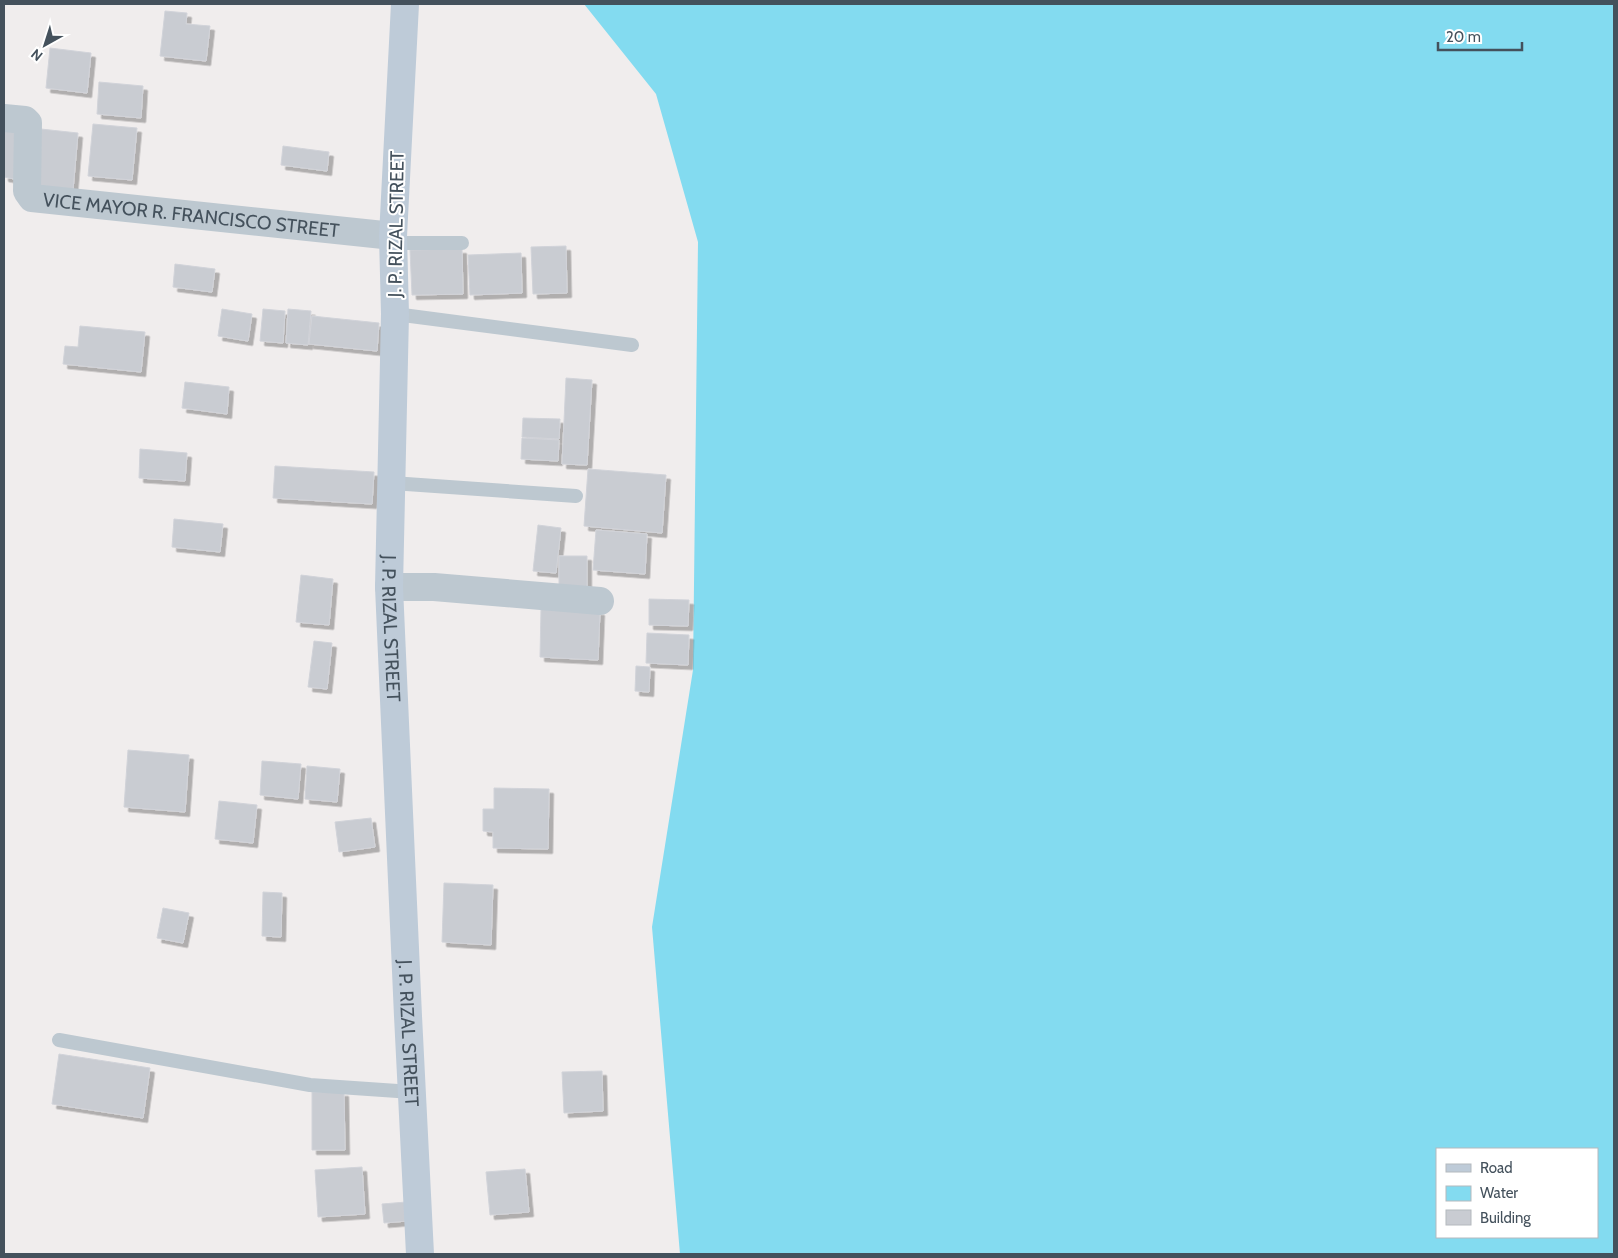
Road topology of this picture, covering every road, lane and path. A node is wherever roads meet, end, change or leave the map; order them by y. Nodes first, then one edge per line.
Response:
1 (405, 4) edge
2 (4, 118) edge
3 (393, 240) junction
4 (462, 243) dead end
5 (394, 314) junction
6 (632, 345) dead end
7 (392, 483) junction
8 (576, 496) dead end
9 (389, 588) junction
10 (600, 601) dead end
11 (59, 1040) dead end
12 (412, 1092) junction
13 (420, 1254) edge

1 - 3 main road, J. P. RIZAL STREET
2 - 3 street, VICE MAYOR R. FRANCISCO STREET
3 - 4 lane
3 - 5 main road, J. P. RIZAL STREET
5 - 6 lane
5 - 7 main road, J. P. RIZAL STREET
7 - 8 lane
7 - 9 main road, J. P. RIZAL STREET
9 - 10 street
9 - 12 main road, J. P. RIZAL STREET
11 - 12 lane
12 - 13 main road, J. P. RIZAL STREET

